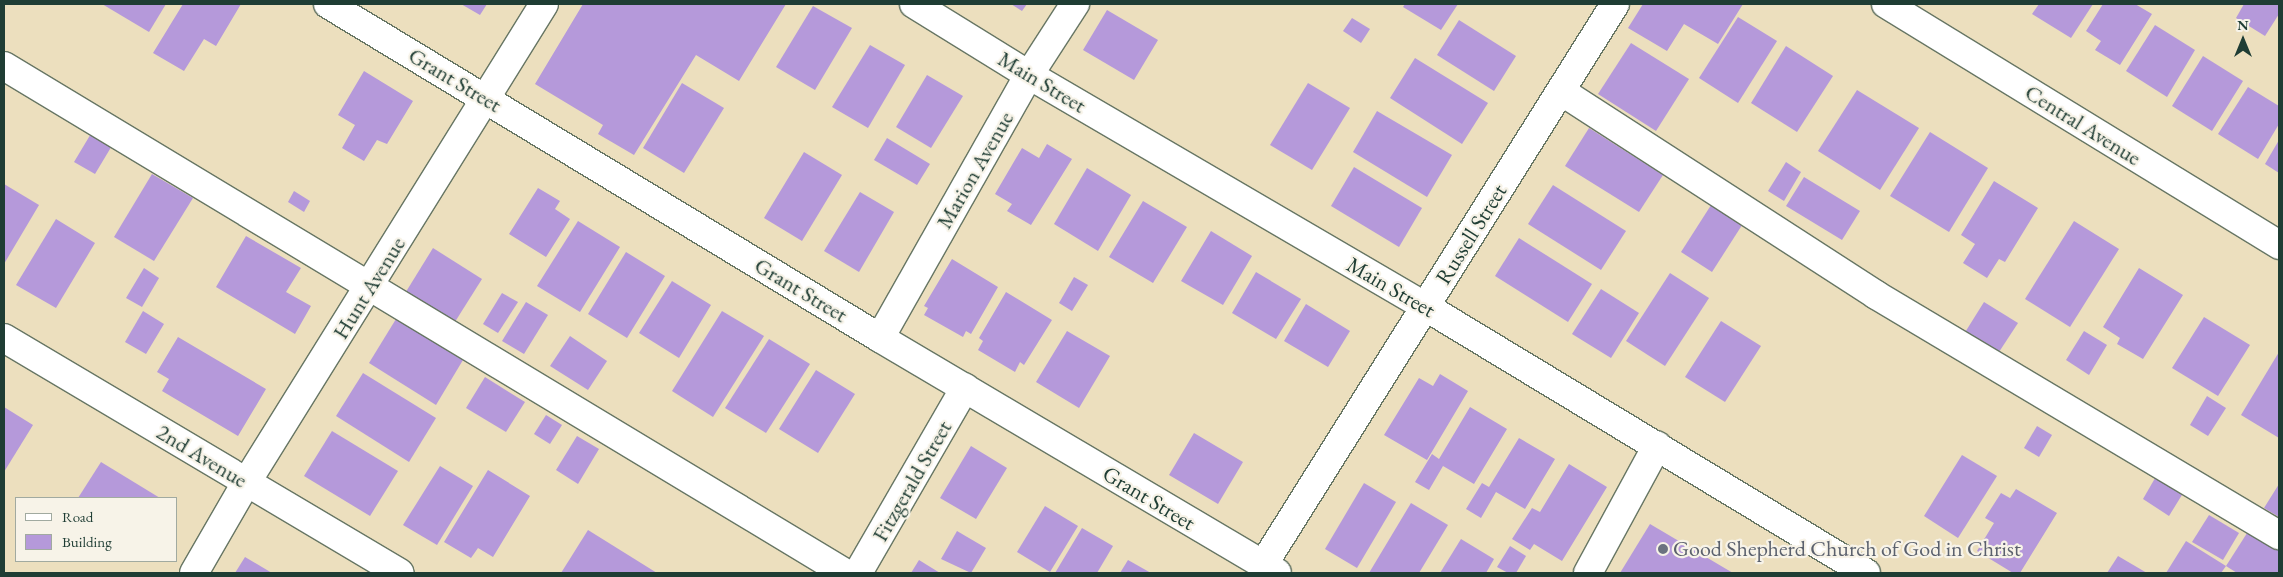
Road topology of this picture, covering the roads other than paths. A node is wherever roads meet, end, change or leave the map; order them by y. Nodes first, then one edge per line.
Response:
1 (328, 4) edge
2 (544, 4) edge
3 (914, 4) edge
4 (1074, 4) edge
5 (1615, 4) edge
6 (1886, 4) edge
7 (4, 66) edge
8 (1029, 76) junction
9 (1561, 91) junction
10 (487, 100) junction
11 (2279, 246) edge
12 (370, 286) junction
13 (1426, 307) junction
14 (4, 338) edge
15 (880, 338) junction
16 (965, 388) junction
17 (1656, 446) junction
18 (246, 483) junction
19 (2279, 535) edge
20 (1270, 569) edge
21 (194, 573) edge
22 (400, 573) edge
23 (845, 573) edge
24 (858, 573) edge
25 (1588, 573) edge
26 (1866, 573) edge

1 - 10 street, Grant Street
2 - 10 street, Hunt Avenue
3 - 8 street, Main Street
4 - 8 street, Marion Avenue
5 - 9 street, Russell Street
6 - 11 street, Central Avenue
7 - 12 street
8 - 13 street, Main Street
8 - 15 street, Marion Avenue
9 - 13 street, Russell Street
9 - 19 street
10 - 12 street, Hunt Avenue
10 - 15 street, Grant Street
12 - 18 street, Hunt Avenue
12 - 23 street
13 - 17 street, Main Street
13 - 20 street, Russell Street
14 - 18 street, 2nd Avenue
15 - 16 street, Grant Street
16 - 20 street, Grant Street
16 - 24 street, Fitzgerald Street
17 - 25 street
17 - 26 street, Main Street
18 - 21 street, Hunt Avenue
18 - 22 street, 2nd Avenue

